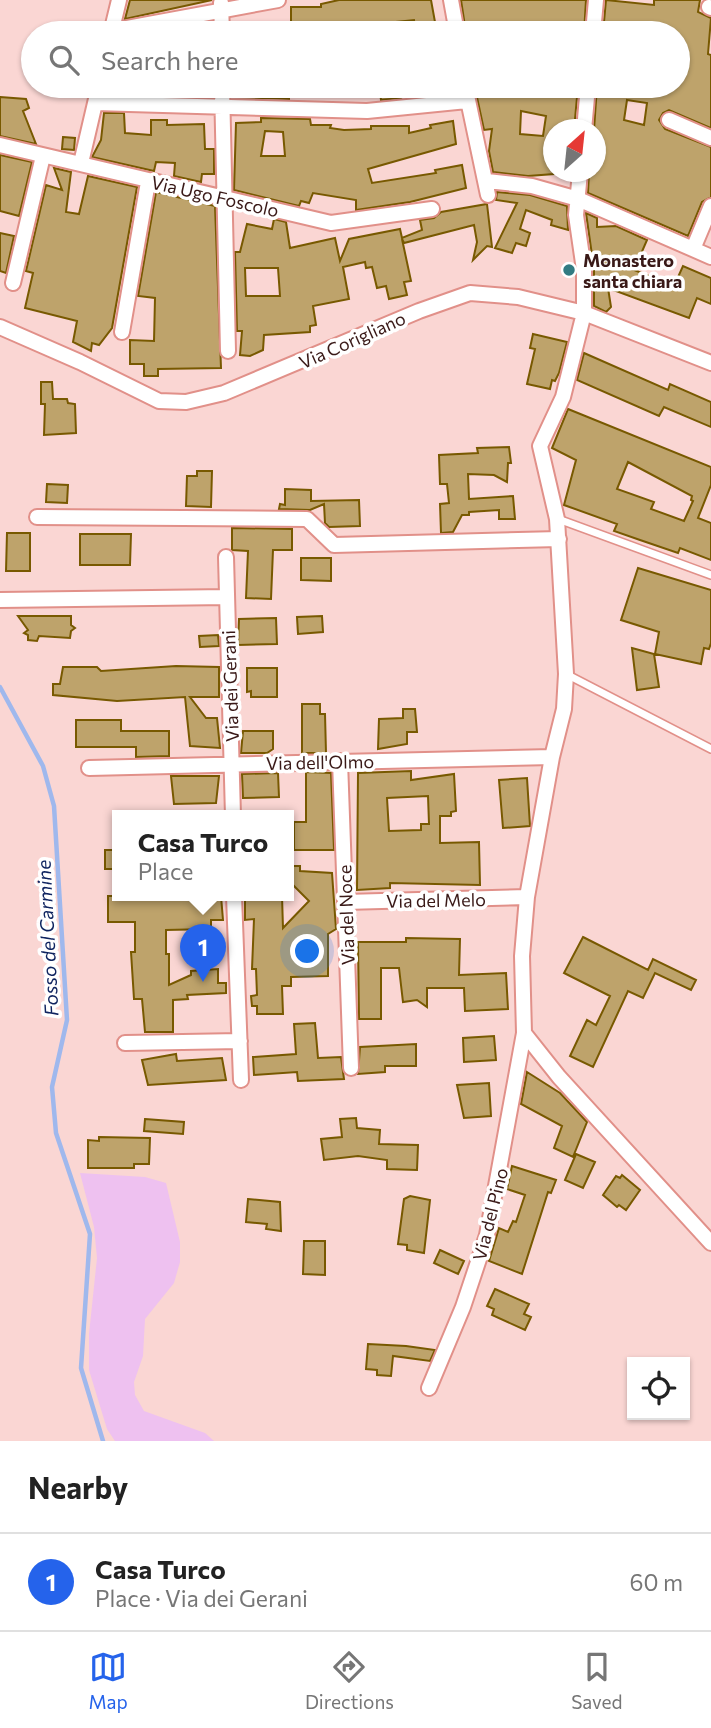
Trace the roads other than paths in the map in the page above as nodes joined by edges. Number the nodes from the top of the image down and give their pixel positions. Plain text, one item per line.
1 (119, 0) edge
2 (278, 0) edge
3 (452, 0) edge
4 (596, 0) edge
5 (221, 5) edge
6 (114, 21) edge
7 (156, 21) edge
8 (455, 21) edge
9 (594, 21) edge
10 (96, 98) edge
11 (223, 98) edge
12 (467, 98) edge
13 (587, 98) edge
14 (467, 101) junction
15 (95, 103) junction
16 (223, 107) junction
17 (585, 119) edge
18 (669, 120) dead end
19 (711, 138) edge
20 (0, 145) edge
21 (43, 156) junction
22 (81, 163) junction
23 (148, 182) junction
24 (579, 182) edge
25 (224, 198) junction
26 (578, 199) junction
27 (711, 206) edge
28 (432, 209) dead end
29 (693, 249) junction
30 (711, 257) edge
31 (13, 283) dead end
32 (584, 313) junction
33 (0, 327) edge
34 (122, 332) dead end
35 (228, 351) dead end
36 (711, 363) edge
37 (37, 517) dead end
38 (557, 519) junction
39 (559, 539) junction
40 (226, 557) dead end
41 (711, 575) edge
42 (227, 597) junction
43 (0, 600) edge
44 (566, 674) junction
45 (711, 749) edge
46 (552, 757) junction
47 (340, 761) junction
48 (232, 763) junction
49 (89, 768) dead end
50 (233, 810) edge
51 (527, 897) junction
52 (234, 901) edge
53 (345, 902) junction
54 (524, 1033) junction
55 (240, 1041) junction
56 (125, 1043) dead end
57 (351, 1068) dead end
58 (241, 1080) dead end
59 (711, 1243) edge
60 (429, 1388) dead end

1 - 6 street
2 - 5 street
3 - 8 street
4 - 9 street
5 - 7 street
10 - 15 street
11 - 16 street
12 - 14 street
13 - 17 street
14 - 16 street
14 - 26 street
15 - 16 street
15 - 22 street
16 - 25 street
18 - 19 street
20 - 21 street, Via Ugo Foscolo
21 - 22 street, Via Ugo Foscolo
21 - 31 street
22 - 23 street, Via Ugo Foscolo
23 - 25 street, Via Ugo Foscolo
23 - 34 street
24 - 26 street, Via del Pino
25 - 28 street, Via Ugo Foscolo
25 - 35 street
26 - 29 street
26 - 32 street, Via del Pino
27 - 29 street
29 - 30 street
32 - 33 street, Via Corigliano
32 - 36 street, Via Corigliano
32 - 38 street, Via del Pino
37 - 39 street
38 - 39 street, Via del Pino
38 - 41 lane
39 - 44 street, Via del Pino
40 - 42 street, Via dei Gerani
42 - 43 street
42 - 48 street, Via dei Gerani
44 - 45 lane
44 - 46 street, Via del Pino
46 - 47 street, Via dell'Olmo
46 - 51 street, Via del Pino
47 - 48 street, Via dell'Olmo
47 - 53 street, Via del Noce
48 - 49 street, Via dell'Olmo
48 - 50 street, Via dei Gerani
51 - 53 street, Via del Melo
51 - 54 street, Via del Pino
52 - 55 street
53 - 57 street, Via del Noce
54 - 59 street
54 - 60 street, Via del Pino
55 - 56 street
55 - 58 street

